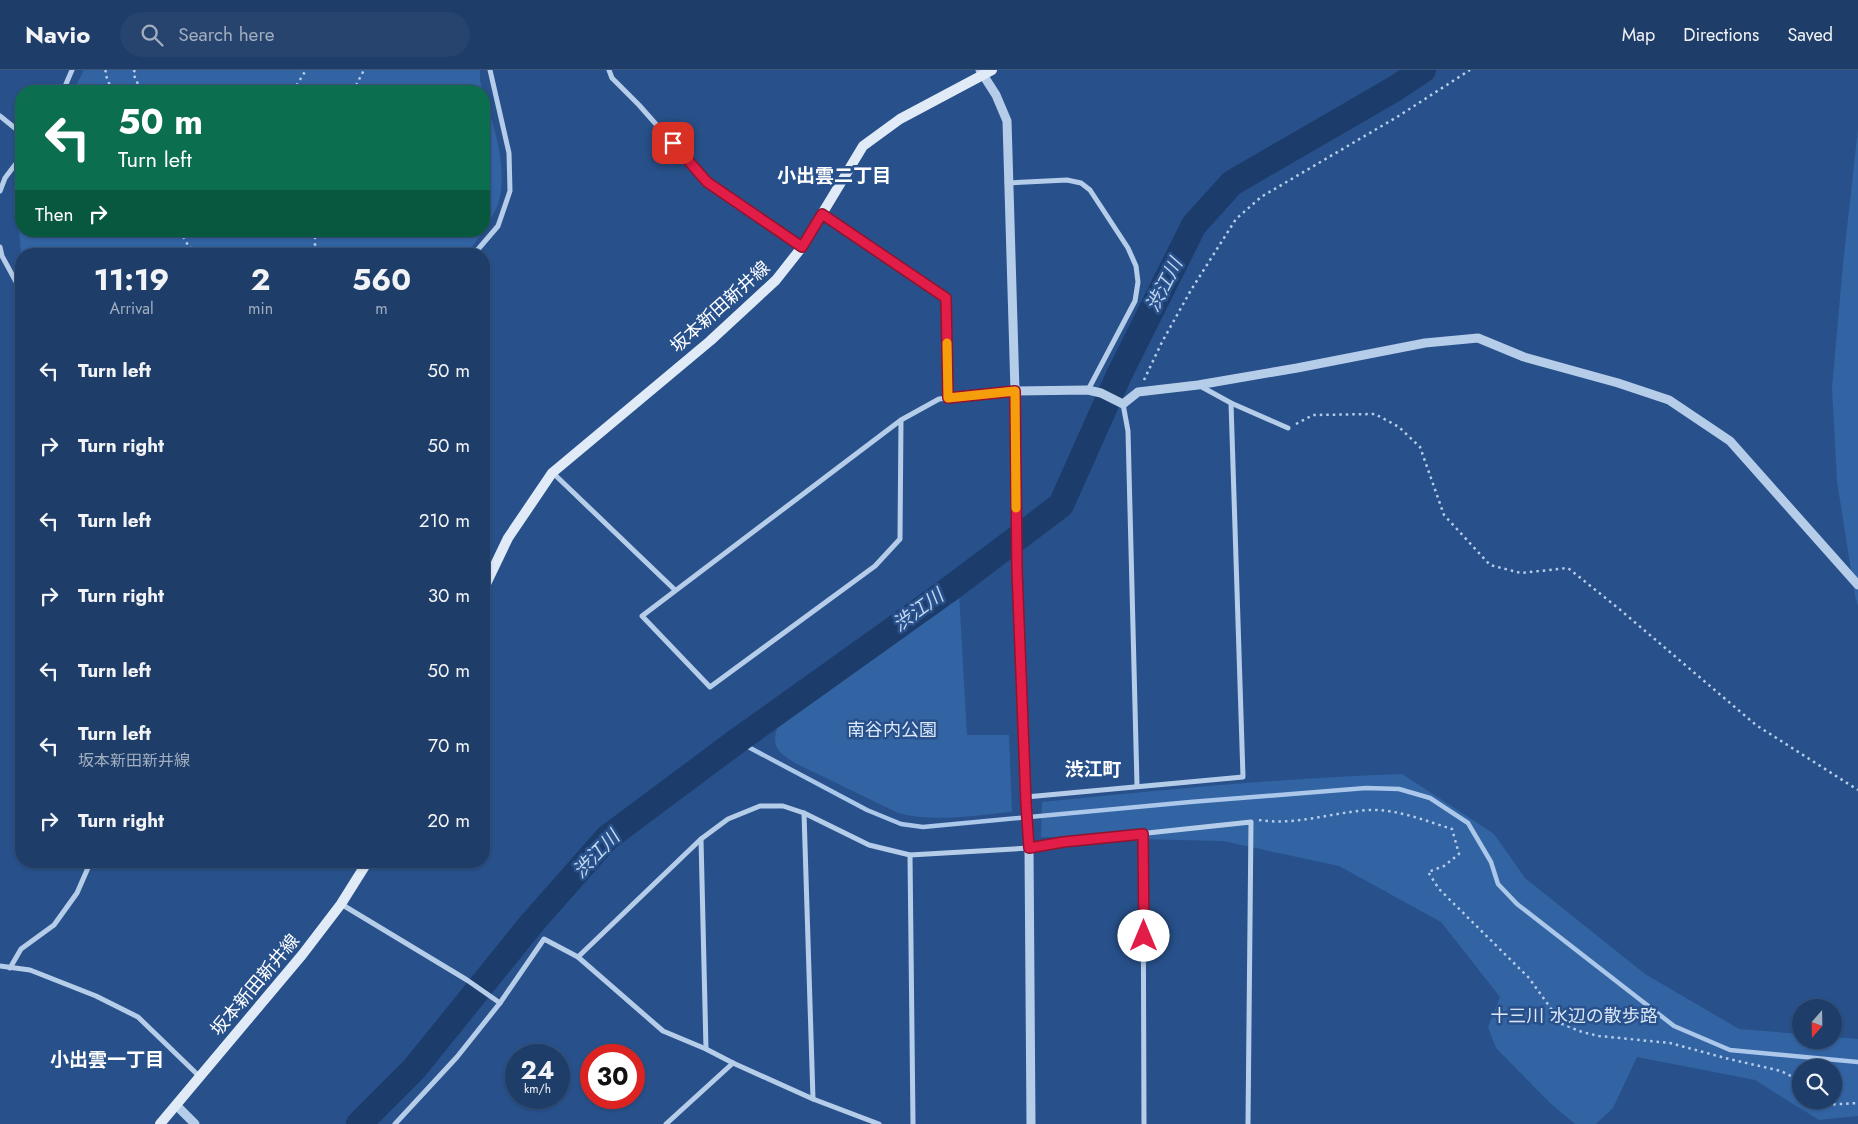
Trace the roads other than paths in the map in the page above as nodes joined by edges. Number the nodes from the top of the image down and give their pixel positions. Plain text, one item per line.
1 (72, 70) edge
2 (490, 70) edge
3 (609, 70) edge
4 (985, 72) edge
5 (66, 85) edge
6 (0, 116) edge
7 (15, 128) edge
8 (15, 166) edge
9 (1008, 183) junction
10 (0, 191) edge
11 (822, 214) junction
12 (490, 235) edge
13 (489, 237) edge
14 (0, 247) edge
15 (802, 247) junction
16 (479, 248) edge
17 (15, 280) edge
18 (1198, 385) junction
19 (1088, 390) junction
20 (1015, 391) junction
21 (948, 398) junction
22 (1231, 403) junction
23 (1124, 404) junction
24 (901, 420) junction
25 (1288, 428) road end
26 (552, 473) junction
27 (490, 576) edge
28 (1858, 585) edge
29 (675, 590) junction
30 (1137, 786) junction
31 (1026, 800) junction
32 (804, 813) junction
33 (1143, 834) junction
34 (702, 839) junction
35 (1029, 848) junction
36 (910, 855) junction
37 (88, 868) edge
38 (364, 868) edge
39 (342, 904) junction
40 (578, 957) junction
41 (0, 966) edge
42 (10, 968) junction
43 (500, 1003) junction
44 (706, 1049) junction
45 (732, 1063) junction
46 (199, 1076) junction
47 (813, 1099) junction
48 (176, 1105) junction
49 (160, 1124) edge
50 (195, 1124) edge
51 (395, 1124) edge
52 (666, 1124) edge
53 (879, 1124) edge
54 (913, 1124) edge
55 (1031, 1124) edge
56 (1144, 1124) edge
57 (1248, 1124) edge

1 - 5 street
2 - 12 street
3 - 15 street
4 - 9 street
4 - 11 main road, 坂本新田新井線
6 - 7 street
8 - 10 street
9 - 19 street
9 - 20 street
11 - 15 main road, 坂本新田新井線
11 - 21 street
13 - 16 street
14 - 17 street
15 - 26 main road, 坂本新田新井線
18 - 22 street
18 - 23 street
18 - 28 street
19 - 20 street
19 - 23 street
20 - 21 street
20 - 31 street
21 - 24 street
22 - 25 street
22 - 30 street
23 - 30 street
24 - 29 street
24 - 29 street
26 - 27 main road, 坂本新田新井線
26 - 29 street
30 - 31 street
31 - 35 street
32 - 34 street
32 - 36 street
32 - 47 street
33 - 35 street
33 - 56 street
33 - 57 street
34 - 40 street
34 - 44 street
35 - 36 street
35 - 55 street
36 - 54 street
37 - 42 street
38 - 39 main road, 坂本新田新井線
39 - 43 street
39 - 46 main road, 坂本新田新井線
40 - 43 street
40 - 44 street
41 - 42 street
42 - 46 street
43 - 51 street
44 - 45 street
45 - 47 street
45 - 52 street
46 - 48 main road, 坂本新田新井線
47 - 53 street
48 - 49 main road, 坂本新田新井線
48 - 50 street

